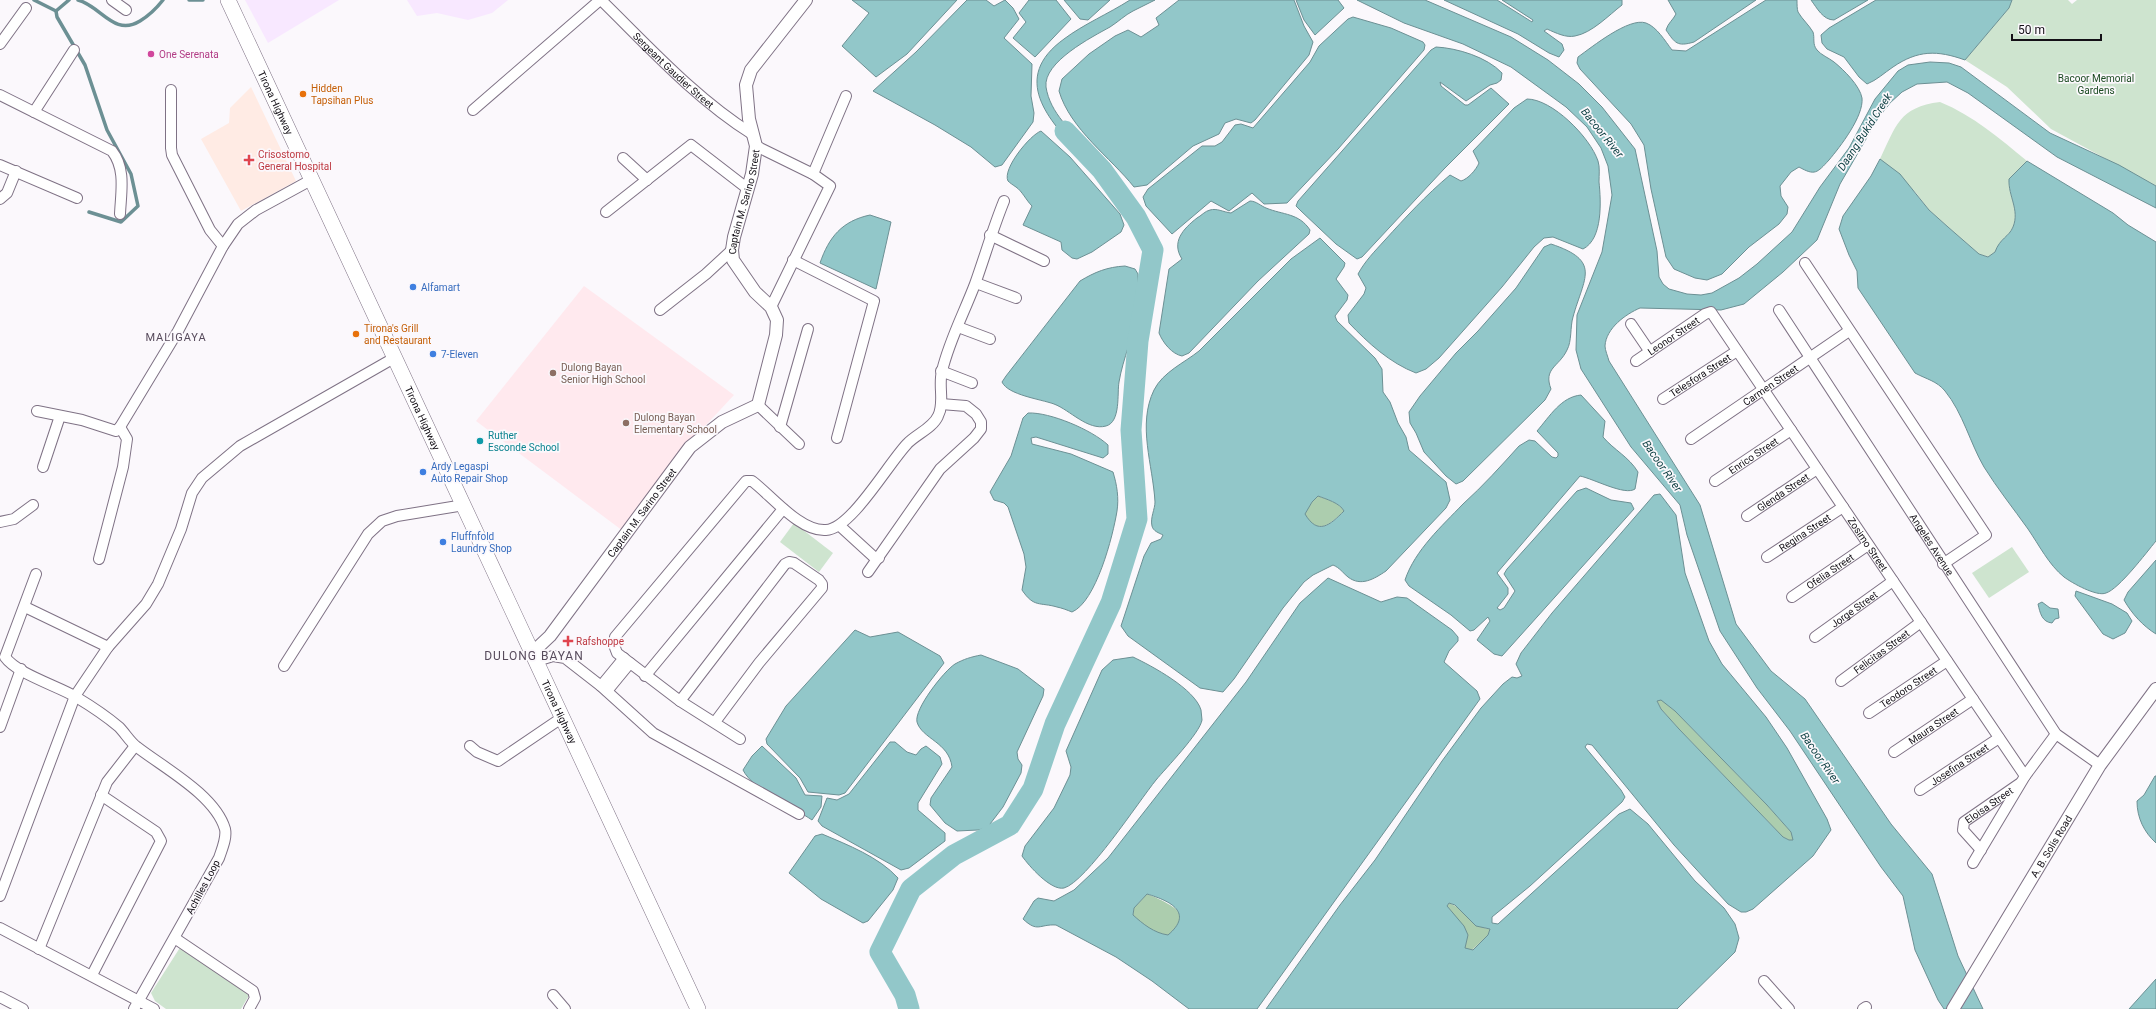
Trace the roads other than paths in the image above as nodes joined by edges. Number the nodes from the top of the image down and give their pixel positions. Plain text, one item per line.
1 (112, 0) edge
2 (228, 0) edge
3 (601, 0) edge
4 (806, 0) edge
5 (26, 8) dead end
6 (126, 10) dead end
7 (0, 44) edge
8 (74, 50) dead end
9 (171, 90) dead end
10 (0, 95) edge
11 (846, 96) dead end
12 (473, 110) dead end
13 (34, 112) junction
14 (752, 134) junction
15 (756, 146) junction
16 (623, 158) dead end
17 (0, 165) edge
18 (16, 171) junction
19 (813, 174) junction
20 (311, 180) junction
21 (647, 180) junction
22 (748, 189) junction
23 (77, 198) dead end
24 (0, 200) edge
25 (1004, 201) dead end
26 (606, 212) dead end
27 (120, 214) dead end
28 (990, 235) junction
29 (222, 246) junction
30 (732, 250) junction
31 (793, 260) junction
32 (1044, 261) dead end
33 (1804, 263) dead end
34 (976, 283) junction
35 (1016, 298) dead end
36 (771, 307) junction
37 (660, 310) dead end
38 (1779, 310) dead end
39 (1711, 312) joint
40 (1631, 324) dead end
41 (958, 327) junction
42 (808, 329) dead end
43 (1849, 331) junction
44 (990, 339) dead end
45 (1737, 351) junction
46 (1650, 352) junction
47 (1810, 357) junction
48 (394, 358) junction
49 (1636, 361) dead end
50 (942, 371) junction
51 (972, 383) dead end
52 (1763, 390) junction
53 (1663, 399) dead end
54 (941, 404) junction
55 (758, 406) junction
56 (37, 411) dead end
57 (60, 416) junction
58 (780, 427) junction
59 (120, 428) junction
60 (1791, 430) junction
61 (837, 438) dead end
62 (1691, 439) dead end
63 (799, 444) dead end
64 (43, 467) dead end
65 (1817, 469) junction
66 (1715, 480) dead end
67 (33, 505) dead end
68 (464, 505) junction
69 (1843, 507) junction
70 (784, 509) junction
71 (1748, 516) dead end
72 (0, 522) edge
73 (840, 526) junction
74 (1868, 545) junction
75 (1767, 557) dead end
76 (879, 558) junction
77 (99, 559) dead end
78 (1943, 564) junction
79 (868, 572) dead end
80 (36, 574) dead end
81 (1893, 582) junction
82 (1792, 597) dead end
83 (25, 607) junction
84 (1921, 622) junction
85 (1815, 637) dead end
86 (108, 647) junction
87 (535, 656) junction
88 (627, 661) junction
89 (1947, 661) junction
90 (284, 666) dead end
91 (21, 669) junction
92 (645, 676) junction
93 (1841, 681) dead end
94 (604, 688) junction
95 (2156, 689) edge
96 (75, 696) junction
97 (1973, 700) junction
98 (680, 701) junction
99 (1869, 713) dead end
100 (563, 717) junction
101 (715, 722) junction
102 (0, 727) edge
103 (2056, 734) junction
104 (2000, 738) junction
105 (740, 739) dead end
106 (135, 746) junction
107 (470, 746) dead end
108 (1894, 752) dead end
109 (2100, 765) junction
110 (2024, 779) junction
111 (1920, 790) dead end
112 (102, 794) junction
113 (799, 814) dead end
114 (1980, 850) junction
115 (1973, 863) dead end
116 (0, 896) edge
117 (0, 928) edge
118 (176, 939) junction
119 (39, 949) junction
120 (92, 976) junction
121 (1764, 981) dead end
122 (553, 995) dead end
123 (0, 997) edge
124 (137, 1005) edge
125 (22, 1009) edge
126 (154, 1009) edge
127 (249, 1009) edge
128 (565, 1009) edge
129 (698, 1009) edge
130 (1789, 1009) edge
131 (1953, 1009) edge

1 - 6 street
2 - 20 main road, Tirona Highway
3 - 12 street, Sergeant Gaudier Street
3 - 14 street, Sergeant Gaudier Street
4 - 14 street, Captain M. Sarino Street
5 - 7 street
8 - 13 street
9 - 29 street
10 - 13 street
11 - 19 street
13 - 27 street
14 - 15 street, Captain M. Sarino Street
15 - 19 street
15 - 22 street, Captain M. Sarino Street
16 - 21 street
17 - 18 street
18 - 23 street
18 - 24 street
19 - 31 street
20 - 29 street
20 - 48 main road, Tirona Highway
21 - 22 street
21 - 26 street
22 - 30 street, Captain M. Sarino Street
25 - 28 street
28 - 32 street
28 - 34 street
29 - 59 street
30 - 36 street, Captain M. Sarino Street
30 - 37 street
31 - 36 street
31 - 61 street
33 - 43 street
34 - 35 street
34 - 41 street
36 - 55 street
38 - 47 street, Angeles Avenue
39 - 45 street, Zosimo Street
39 - 46 street, Leonor Street
40 - 46 street
41 - 44 street
41 - 50 street
42 - 58 street
43 - 47 street, Carmen Street
43 - 78 street
45 - 52 street, Zosimo Street
45 - 53 street, Telesfora Street
46 - 49 street, Leonor Street
47 - 52 street, Carmen Street
47 - 78 street, Angeles Avenue
48 - 68 main road, Tirona Highway
48 - 86 street
50 - 51 street
50 - 54 street
52 - 60 street, Zosimo Street
52 - 62 street, Carmen Street
54 - 73 street
54 - 76 street
55 - 58 street
55 - 87 street, Captain M. Sarino Street
56 - 57 street
57 - 59 street
57 - 64 street
58 - 63 street
59 - 77 street
60 - 65 street, Zosimo Street
60 - 66 street, Enrico Street
65 - 69 street, Zosimo Street
65 - 71 street, Glenda Street
67 - 72 street
68 - 87 main road, Tirona Highway
68 - 90 street
69 - 74 street, Zosimo Street
69 - 75 street, Regina Street
70 - 73 street
70 - 88 street
70 - 92 street
73 - 76 street
74 - 81 street, Zosimo Street
74 - 82 street, Ofelia Street
76 - 79 street
78 - 103 street, Angeles Avenue
80 - 83 street
81 - 84 street, Zosimo Street
81 - 85 street, Jorge Street
83 - 86 street
83 - 91 street, Achilles Loop
84 - 89 street, Zosimo Street
84 - 93 street, Felicitas Street
86 - 96 street
87 - 94 street
87 - 100 main road, Tirona Highway
88 - 92 street
88 - 94 street
89 - 97 street, Zosimo Street
89 - 99 street, Teodoro Street
91 - 96 street, Achilles Loop
91 - 102 street
92 - 98 street
94 - 113 street
95 - 109 street, A. B. Solis Road
96 - 106 street, Achilles Loop
96 - 116 street
97 - 104 street, Zosimo Street
97 - 108 street, Maura Street
98 - 101 street
98 - 101 street
100 - 107 street
100 - 129 main road, Tirona Highway
101 - 105 street
103 - 109 street, Angeles Avenue
103 - 110 street, Eloisa Street
104 - 110 street, Zosimo Street
104 - 111 street, Josefina Street
106 - 112 street
106 - 118 street, Achilles Loop
109 - 131 street, A. B. Solis Road
110 - 114 street, Eloisa Street
110 - 114 street, Eloisa Street
112 - 119 street
112 - 120 street
114 - 115 street, Eloisa Street
117 - 119 street
118 - 124 street, Achilles Loop
118 - 127 street
119 - 120 street
120 - 124 street
121 - 130 street
122 - 128 street
123 - 125 street
124 - 126 street

